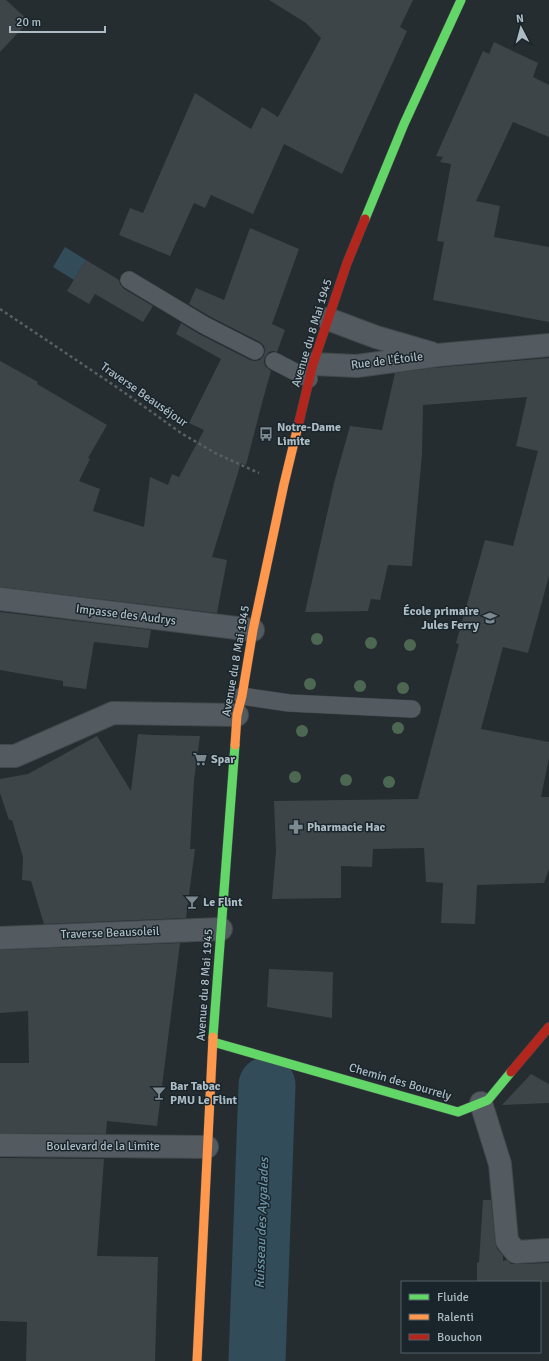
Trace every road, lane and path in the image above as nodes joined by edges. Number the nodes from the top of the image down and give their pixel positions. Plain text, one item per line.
1 (461, 0) edge
2 (129, 280) dead end
3 (0, 309) edge
4 (328, 319) junction
5 (549, 345) edge
6 (255, 351) dead end
7 (438, 355) junction
8 (274, 361) dead end
9 (311, 371) junction
10 (284, 484) junction
11 (0, 600) edge
12 (253, 630) junction
13 (239, 706) junction
14 (412, 709) dead end
15 (0, 756) edge
16 (221, 929) junction
17 (0, 938) edge
18 (549, 1027) edge
19 (212, 1042) junction
20 (481, 1103) junction
21 (0, 1145) edge
22 (207, 1147) junction
23 (549, 1250) edge
24 (197, 1361) edge

1 - 4 main road, Avenue du 8 Mai 1945
2 - 6 lane
3 - 10 path, Traverse Beauséjour
4 - 7 street, Rue de l'Étoile
4 - 9 main road, Avenue du 8 Mai 1945
5 - 7 street, Rue de l'Étoile
7 - 9 street, Rue de l'Étoile
8 - 9 lane
9 - 10 main road, Avenue du 8 Mai 1945
10 - 12 main road, Avenue du 8 Mai 1945
11 - 12 street, Impasse des Audrys
12 - 13 main road, Avenue du 8 Mai 1945
13 - 14 lane
13 - 15 street
13 - 16 main road, Avenue du 8 Mai 1945
16 - 17 street, Traverse Beausoleil
16 - 19 main road, Avenue du 8 Mai 1945
18 - 20 main road, Chemin des Bourrely
19 - 20 main road, Chemin des Bourrely
19 - 22 main road, Avenue du 8 Mai 1945
20 - 23 street
21 - 22 street, Boulevard de la Limite
22 - 24 main road, Avenue du 8 Mai 1945

